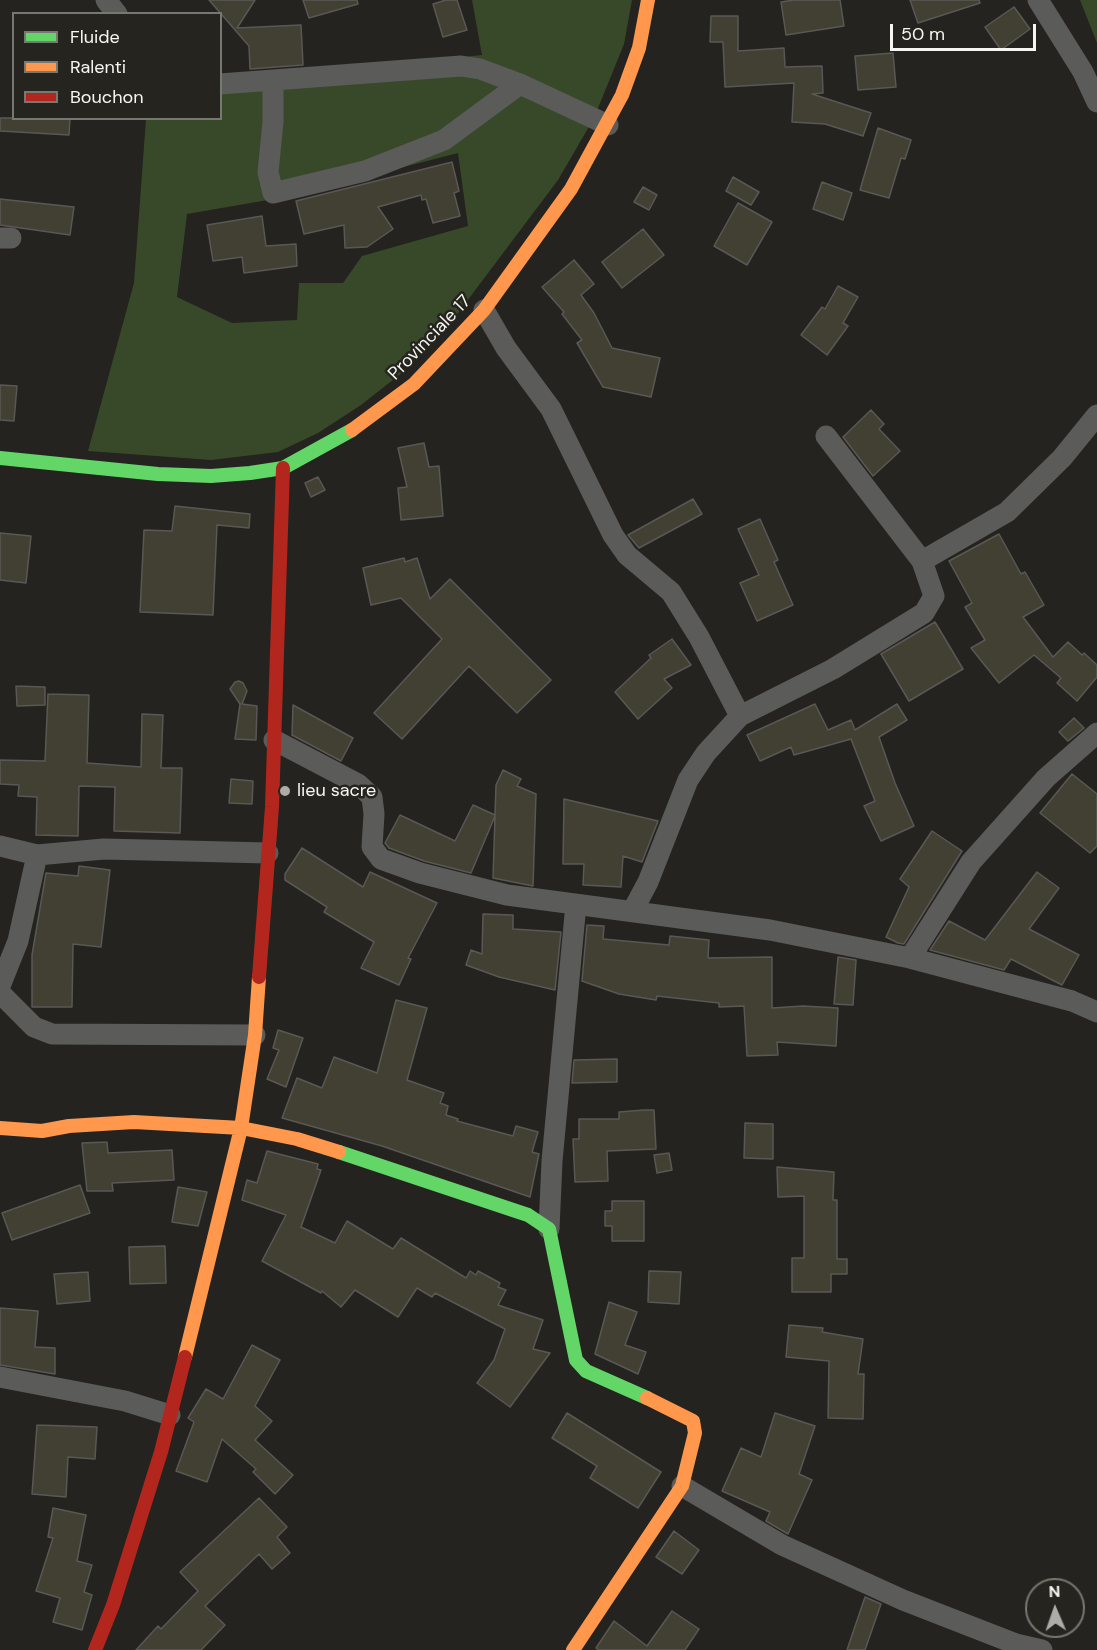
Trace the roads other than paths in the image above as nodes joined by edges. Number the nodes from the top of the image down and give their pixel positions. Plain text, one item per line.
1 (106, 0) edge
2 (648, 0) edge
3 (1038, 0) edge
4 (115, 12) edge
5 (273, 80) junction
6 (222, 84) edge
7 (520, 84) junction
8 (1097, 102) edge
9 (608, 125) junction
10 (484, 310) junction
11 (1097, 415) edge
12 (826, 436) dead end
13 (0, 458) edge
14 (283, 468) junction
15 (922, 561) junction
16 (740, 716) junction
17 (1097, 733) edge
18 (274, 740) junction
19 (0, 846) edge
20 (268, 853) junction
21 (37, 855) junction
22 (576, 904) junction
23 (633, 910) junction
24 (910, 958) junction
25 (0, 986) edge
26 (0, 993) edge
27 (1097, 1012) edge
28 (255, 1035) junction
29 (0, 1128) edge
30 (241, 1128) junction
31 (549, 1229) junction
32 (0, 1377) edge
33 (170, 1414) junction
34 (682, 1486) junction
35 (95, 1650) edge
36 (573, 1650) edge
37 (1042, 1650) edge

1 - 4 street
2 - 9 street, Provinciale 17
3 - 8 street
5 - 6 street
5 - 7 street
5 - 7 street
7 - 9 street
9 - 10 street, Provinciale 17
10 - 14 street, Provinciale 17
10 - 16 street
11 - 15 street
12 - 15 street
13 - 14 street, Provinciale 17
14 - 18 street
15 - 16 street
16 - 23 street
17 - 24 street
18 - 20 street
18 - 22 street
19 - 21 street
20 - 21 street
20 - 28 street
21 - 25 street
22 - 23 street
22 - 31 street
23 - 24 street
24 - 27 street
26 - 28 street
28 - 30 street
29 - 30 street
30 - 31 street
30 - 33 street
31 - 34 street
32 - 33 street
33 - 35 street
34 - 36 street
34 - 37 street

